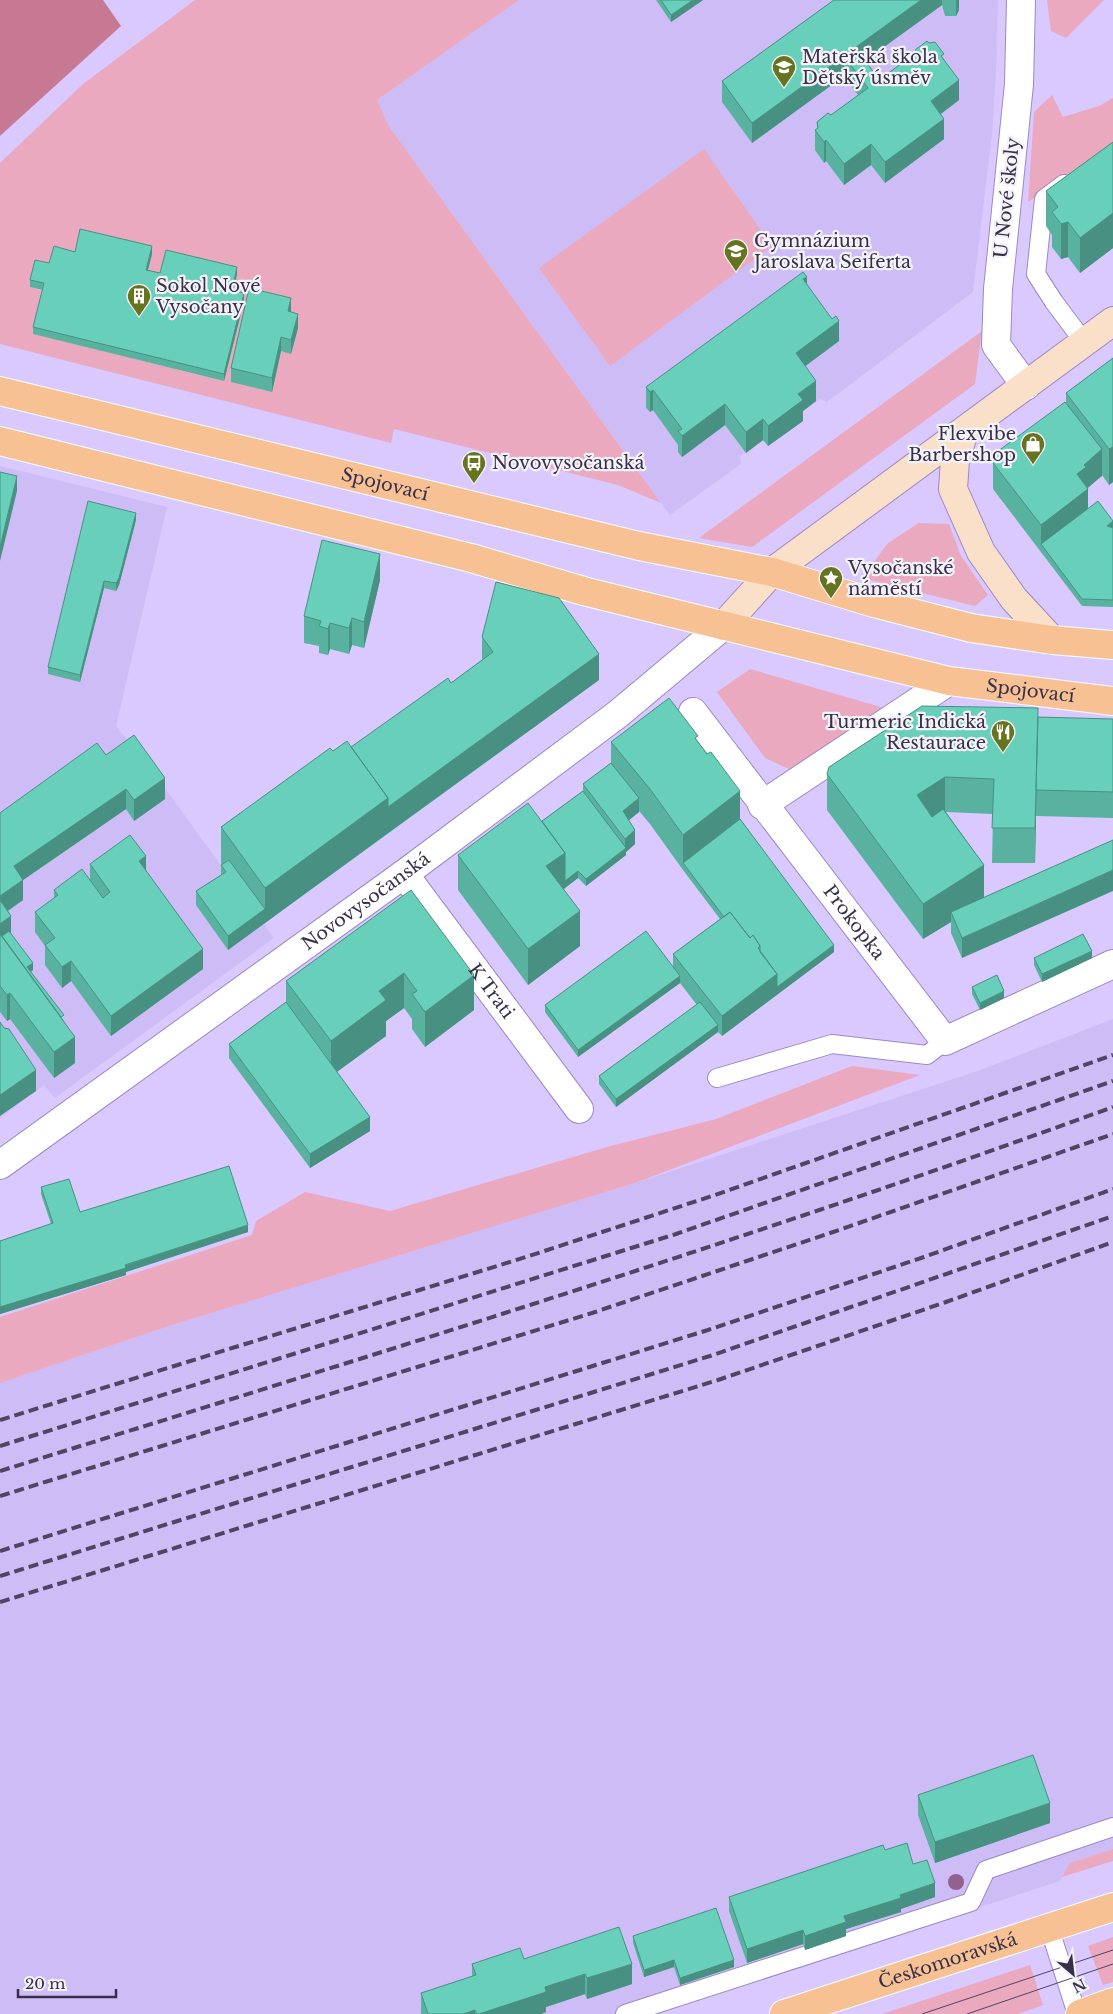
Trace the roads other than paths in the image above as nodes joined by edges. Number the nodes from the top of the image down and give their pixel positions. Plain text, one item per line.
1 (1021, 0) edge
2 (1074, 176) edge
3 (1113, 321) edge
4 (1084, 342) junction
5 (1026, 386) junction
6 (0, 391) edge
7 (964, 432) junction
8 (0, 441) edge
9 (772, 572) junction
10 (722, 626) junction
11 (1052, 640) junction
12 (1113, 645) edge
13 (949, 681) junction
14 (1113, 701) edge
15 (693, 712) dead end
16 (762, 805) junction
17 (404, 874) junction
18 (1113, 964) edge
19 (945, 1041) junction
20 (716, 1078) dead end
21 (579, 1109) dead end
22 (0, 1165) edge
23 (1113, 1827) edge
24 (1113, 1906) edge
25 (1049, 1927) junction
26 (1113, 2002) edge
27 (625, 2014) edge
28 (784, 2014) edge
29 (1078, 2014) edge

1 - 5 street, U Nové školy
2 - 4 lane
3 - 4 main road
4 - 5 main road
5 - 7 main road
6 - 9 main road, Spojovací
7 - 9 main road
7 - 11 main road
8 - 10 main road
9 - 10 main road
9 - 11 main road
10 - 13 main road
10 - 17 street, Novovysočanská
11 - 12 main road
13 - 14 main road, Spojovací
13 - 16 street
15 - 16 street
16 - 19 street, Prokopka
17 - 21 street, K Trati
17 - 22 street, Novovysočanská
18 - 19 street
19 - 20 lane
23 - 27 lane
24 - 25 main road, Českomoravská
25 - 28 main road, Českomoravská
25 - 29 lane
26 - 29 main road

